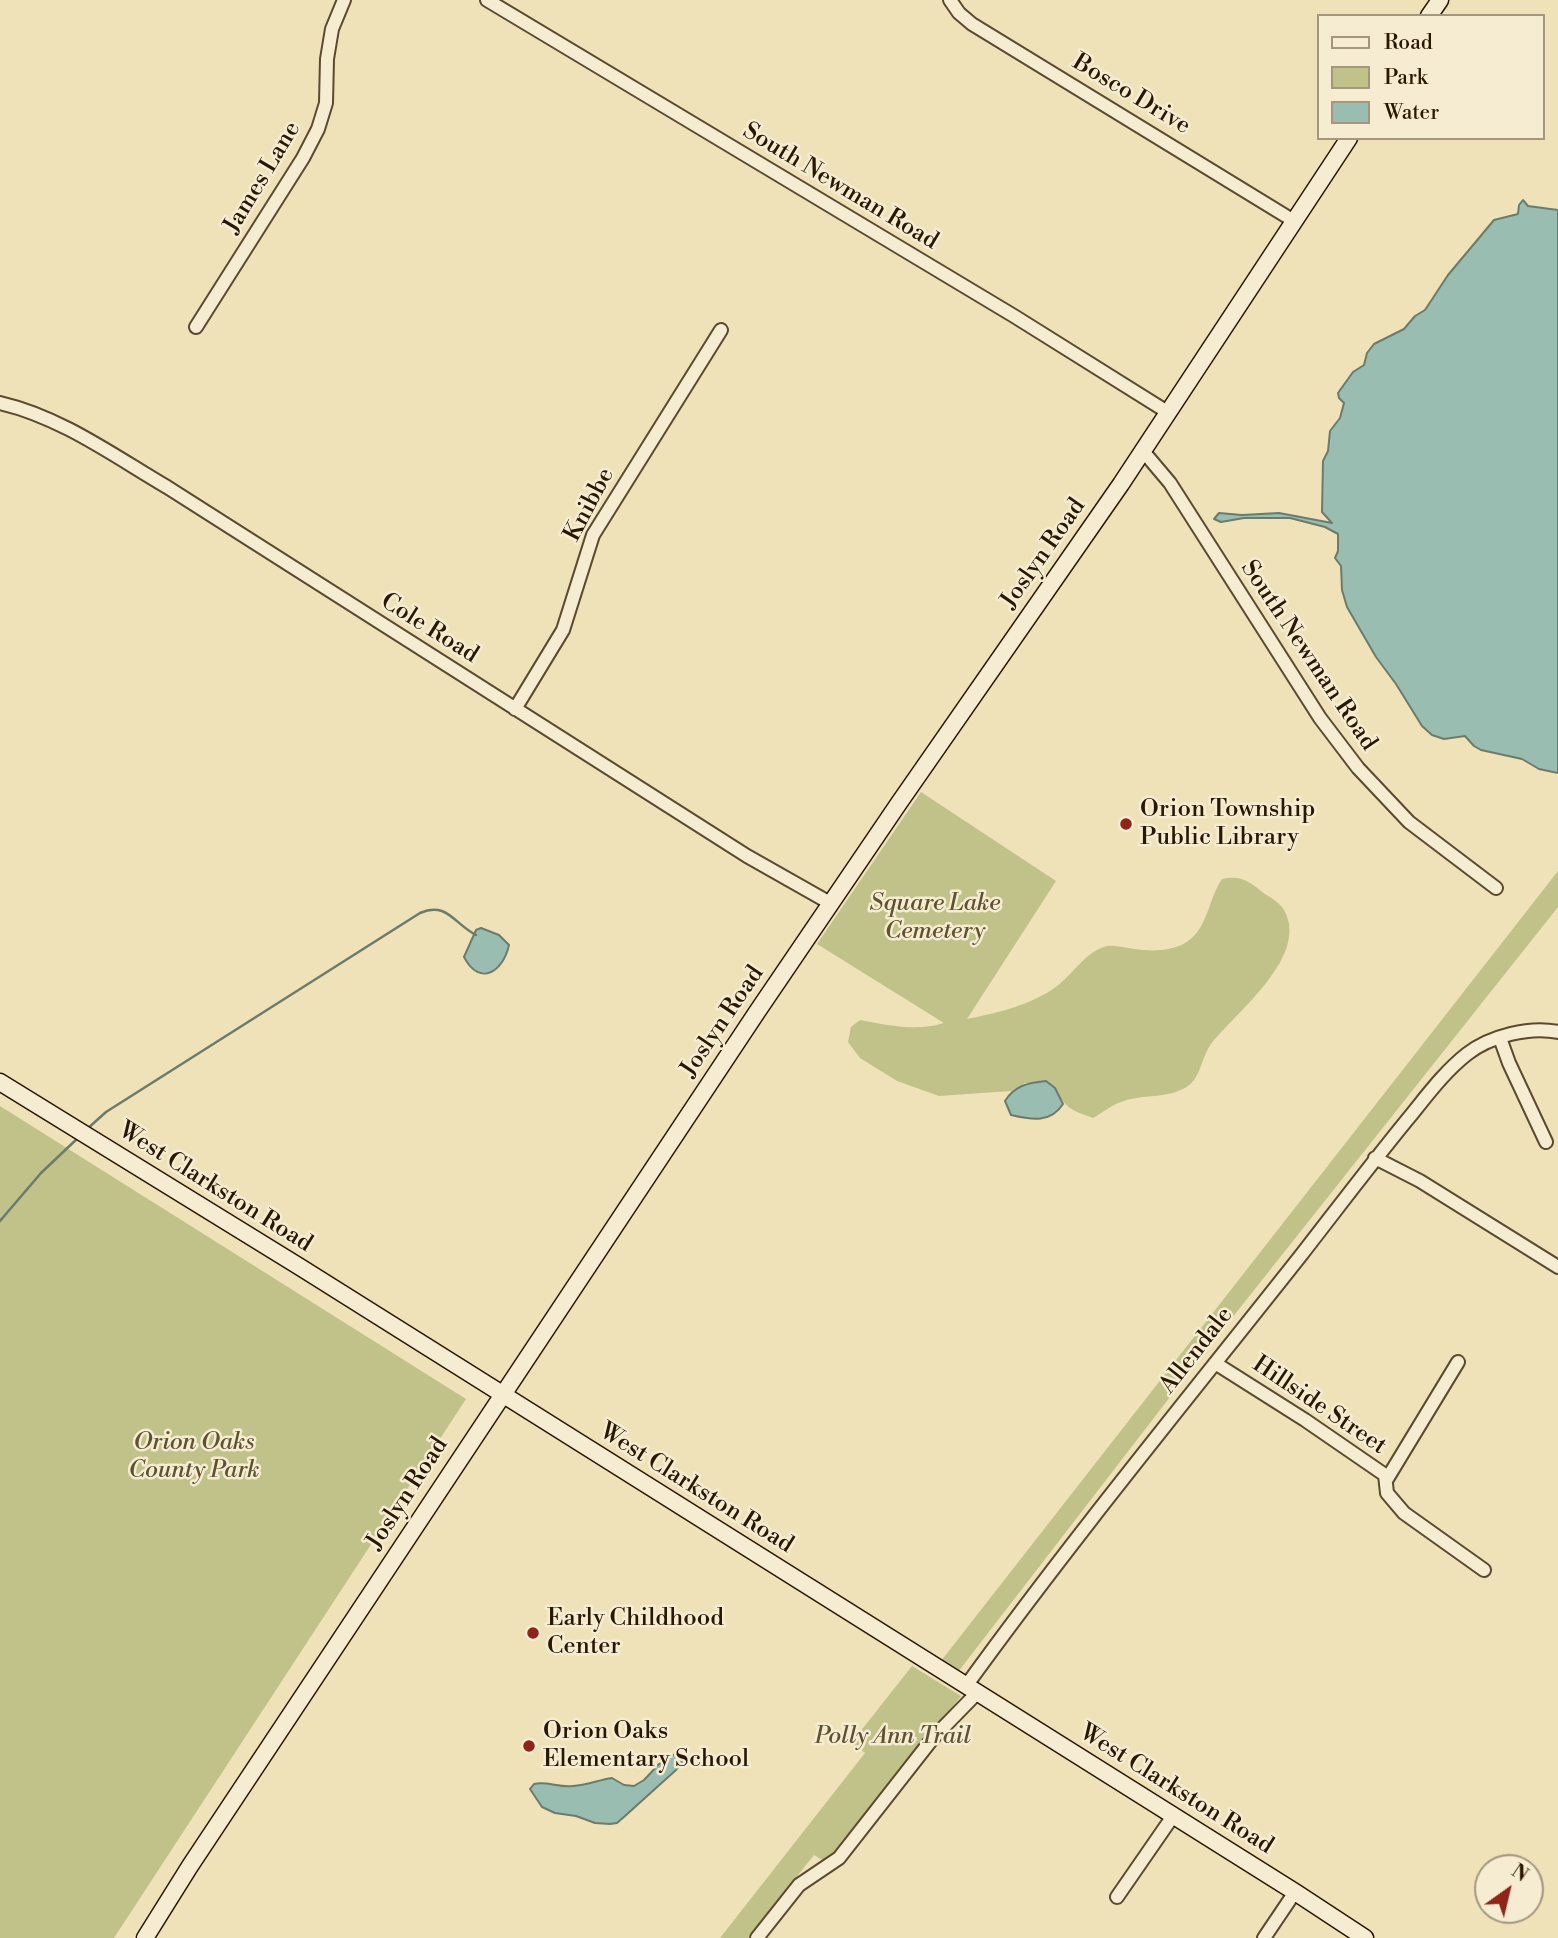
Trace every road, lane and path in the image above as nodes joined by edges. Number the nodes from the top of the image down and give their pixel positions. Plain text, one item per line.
1 (344, 0) edge
2 (487, 0) edge
3 (950, 0) edge
4 (1348, 140) edge
5 (1294, 221) junction
6 (197, 327) dead end
7 (721, 330) dead end
8 (0, 403) edge
9 (1169, 413) junction
10 (1143, 451) junction
11 (515, 709) junction
12 (1496, 888) dead end
13 (830, 903) junction
14 (1558, 1032) edge
15 (1500, 1038) junction
16 (0, 1082) edge
17 (1546, 1142) dead end
18 (1376, 1158) junction
19 (1558, 1268) edge
20 (1458, 1362) dead end
21 (1215, 1363) junction
22 (501, 1395) junction
23 (1387, 1479) junction
24 (1485, 1570) dead end
25 (972, 1689) junction
26 (1172, 1816) junction
27 (1296, 1892) junction
28 (1117, 1897) dead end
29 (145, 1938) edge
30 (757, 1938) edge
31 (1264, 1938) edge
32 (1365, 1938) edge

1 - 6 street, James Lane
2 - 9 street, South Newman Road
3 - 5 street, Bosco Drive
4 - 5 street, Joslyn Road
5 - 9 street, Joslyn Road
7 - 11 street, Knibbe
8 - 11 street, Cole Road
9 - 10 street, Joslyn Road
10 - 12 street, South Newman Road
10 - 13 street, Joslyn Road
11 - 13 street, Cole Road
13 - 22 street, Joslyn Road
14 - 15 street, Allendale
15 - 17 street
15 - 18 street, Allendale
16 - 22 street, West Clarkston Road
18 - 19 street
18 - 21 street, Allendale
20 - 23 street
21 - 23 street, Hillside Street
21 - 25 street, Allendale
22 - 25 street, West Clarkston Road
22 - 29 street, Joslyn Road
23 - 24 street, Hillside Street
25 - 26 street, West Clarkston Road
25 - 30 street, Allendale
26 - 27 street, West Clarkston Road
26 - 28 street
27 - 31 street
27 - 32 street, West Clarkston Road

